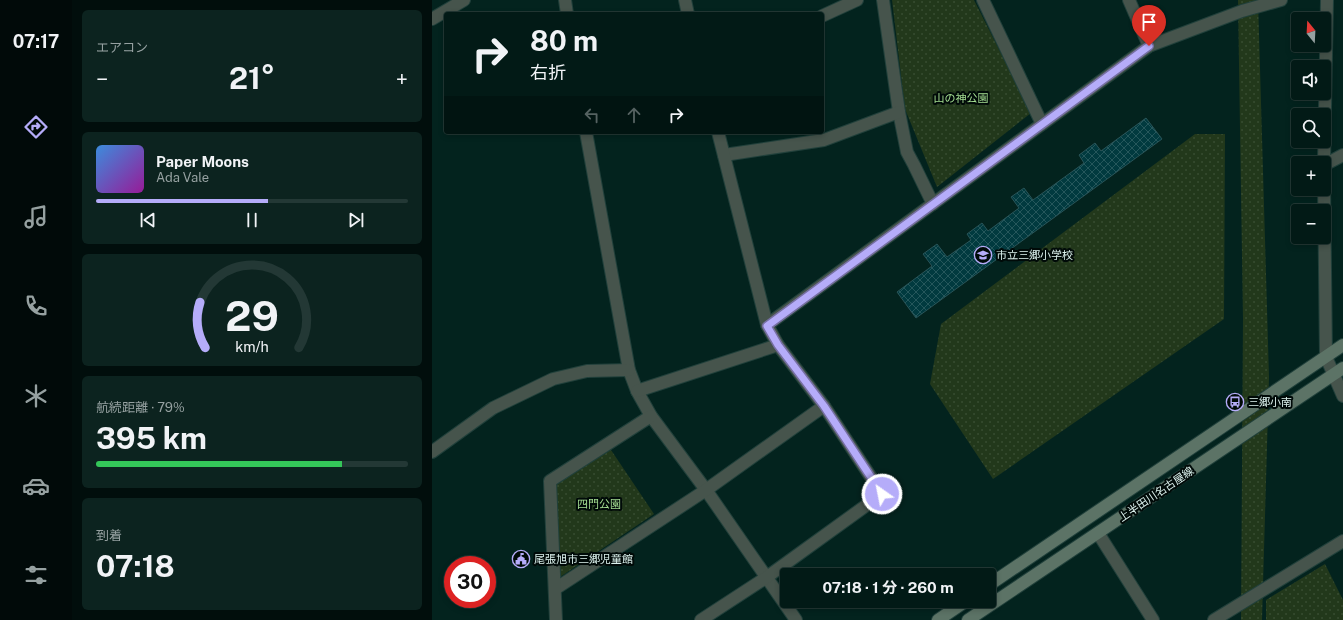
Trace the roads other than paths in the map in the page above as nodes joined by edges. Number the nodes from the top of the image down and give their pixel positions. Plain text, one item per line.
1 (464, 0) edge
2 (565, 0) edge
3 (685, 0) edge
4 (857, 0) edge
5 (883, 0) edge
6 (983, 0) edge
7 (1129, 0) edge
8 (1281, 0) edge
9 (1327, 0) edge
10 (567, 12) edge
11 (688, 12) edge
12 (824, 15) edge
13 (432, 19) edge
14 (1149, 46) junction
15 (898, 112) junction
16 (1042, 124) junction
17 (586, 134) edge
18 (719, 134) edge
19 (724, 155) junction
20 (1343, 155) edge
21 (1324, 156) edge
22 (1331, 161) edge
23 (1324, 196) edge
24 (933, 204) junction
25 (767, 326) junction
26 (778, 345) junction
27 (1343, 345) edge
28 (1326, 356) junction
29 (629, 370) junction
30 (1338, 371) edge
31 (637, 391) junction
32 (1343, 396) edge
33 (824, 406) junction
34 (651, 416) junction
35 (432, 452) edge
36 (706, 490) junction
37 (1098, 533) junction
38 (1343, 540) edge
39 (767, 577) junction
40 (996, 580) edge
41 (555, 589) junction
42 (956, 608) edge
43 (556, 620) edge
44 (701, 620) edge
45 (796, 620) edge
46 (938, 620) edge
47 (968, 620) edge
48 (1153, 620) edge
49 (1214, 620) edge

1 - 13 street
2 - 10 street
3 - 11 street
4 - 12 street
5 - 15 street
6 - 16 street
7 - 14 street
8 - 14 street
9 - 21 street
14 - 16 street
15 - 19 street
15 - 24 street
16 - 24 street
17 - 29 street
18 - 19 street
19 - 25 street
20 - 22 street
23 - 28 street
24 - 25 street
25 - 26 street
26 - 31 street
26 - 33 street
27 - 28 main road, 上半田川名古屋線
28 - 30 street
28 - 40 main road, 上半田川名古屋線
29 - 31 street
29 - 35 street
30 - 32 street
30 - 37 main road, 上半田川名古屋線
31 - 34 street
33 - 36 street
33 - 39 street
34 - 36 street
34 - 41 street
36 - 39 street
36 - 41 street
37 - 47 main road, 上半田川名古屋線
37 - 48 street
38 - 49 street
39 - 44 street
39 - 45 street
41 - 43 street
42 - 46 main road

